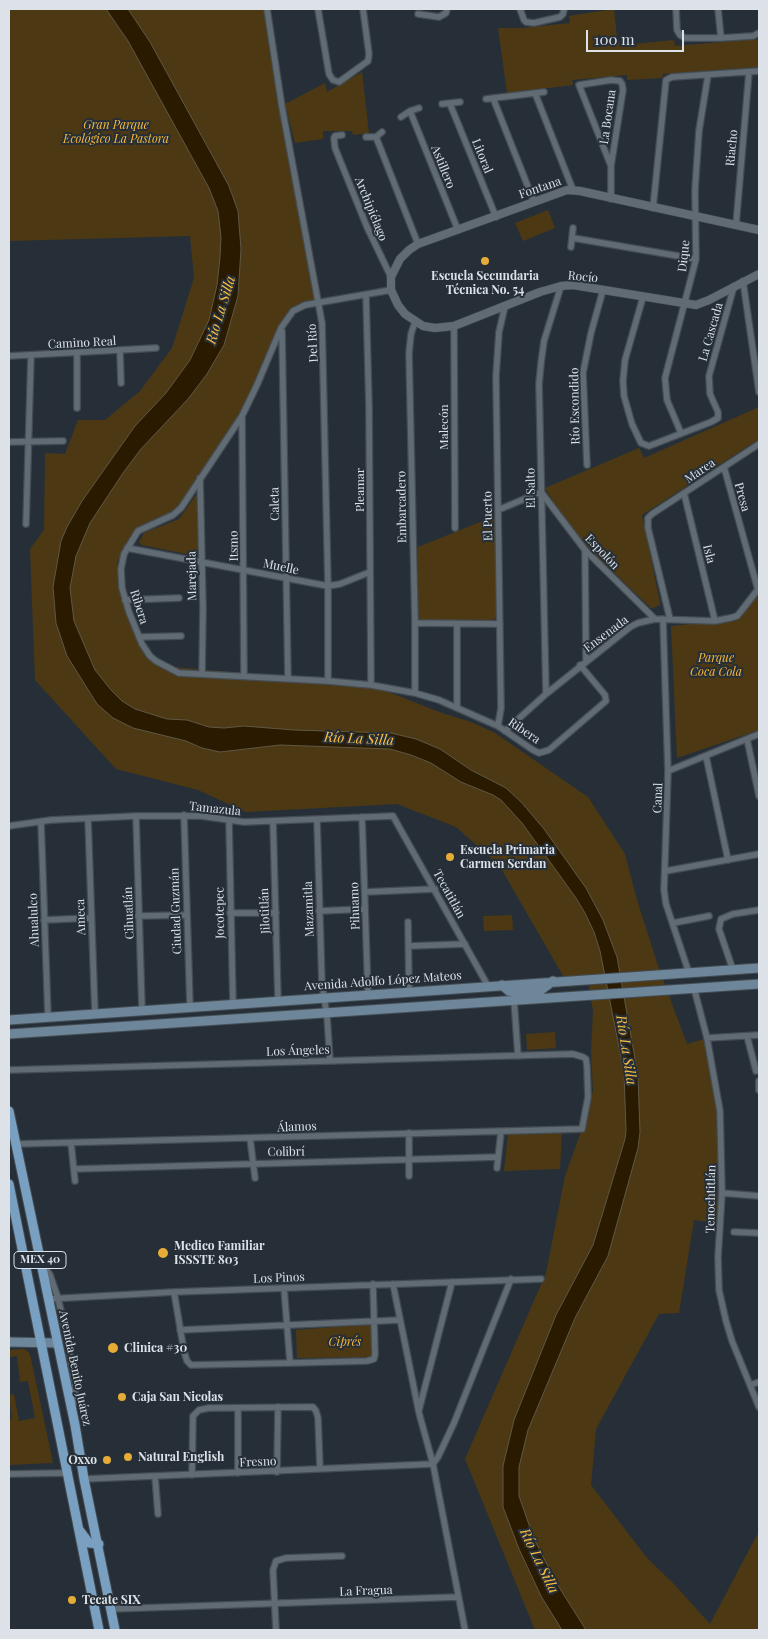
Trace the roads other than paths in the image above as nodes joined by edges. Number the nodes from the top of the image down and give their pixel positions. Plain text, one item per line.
1 (267, 9) edge
2 (318, 9) edge
3 (363, 9) edge
4 (520, 9) edge
5 (676, 9) edge
6 (718, 9) edge
7 (447, 11) edge
8 (563, 11) edge
9 (418, 14) dead end
10 (759, 34) edge
11 (721, 38) junction
12 (759, 71) edge
13 (749, 72) junction
14 (708, 75) junction
15 (544, 92) dead end
16 (535, 93) junction
17 (460, 102) dead end
18 (442, 104) dead end
19 (450, 104) junction
20 (419, 108) dead end
21 (410, 111) junction
22 (402, 117) dead end
23 (382, 132) dead end
24 (342, 135) dead end
25 (366, 137) dead end
26 (376, 137) junction
27 (611, 166) junction
28 (573, 190) junction
29 (611, 199) junction
30 (534, 202) junction
31 (653, 208) junction
32 (496, 217) junction
33 (695, 217) junction
34 (736, 225) junction
35 (574, 228) dead end
36 (458, 230) junction
37 (759, 230) edge
38 (573, 238) junction
39 (418, 244) junction
40 (571, 247) dead end
41 (696, 259) junction
42 (759, 274) edge
43 (391, 277) junction
44 (743, 281) junction
45 (560, 286) junction
46 (734, 286) junction
47 (392, 290) junction
48 (603, 290) junction
49 (366, 295) junction
50 (644, 296) junction
51 (319, 302) junction
52 (684, 304) junction
53 (505, 306) junction
54 (415, 322) junction
55 (454, 326) junction
56 (282, 328) junction
57 (156, 348) dead end
58 (120, 351) junction
59 (77, 354) junction
60 (9, 356) edge
61 (31, 356) junction
62 (121, 383) dead end
63 (759, 392) edge
64 (78, 408) dead end
65 (242, 416) junction
66 (682, 433) junction
67 (63, 441) dead end
68 (9, 442) edge
69 (29, 442) junction
70 (759, 444) edge
71 (587, 464) dead end
72 (724, 467) junction
73 (200, 478) junction
74 (541, 492) junction
75 (684, 493) junction
76 (498, 510) junction
77 (26, 524) dead end
78 (455, 528) dead end
79 (128, 548) junction
80 (585, 550) junction
81 (202, 561) junction
82 (244, 569) junction
83 (370, 572) junction
84 (286, 578) junction
85 (328, 586) junction
86 (759, 589) edge
87 (179, 598) dead end
88 (125, 600) junction
89 (656, 619) junction
90 (663, 619) junction
91 (670, 620) junction
92 (715, 620) junction
93 (415, 623) junction
94 (500, 624) junction
95 (457, 625) junction
96 (181, 636) dead end
97 (138, 637) junction
98 (583, 663) junction
99 (202, 674) junction
100 (244, 676) junction
101 (288, 679) junction
102 (328, 681) junction
103 (371, 685) junction
104 (415, 693) junction
105 (546, 694) junction
106 (457, 708) junction
107 (498, 726) junction
108 (505, 730) junction
109 (759, 734) edge
110 (747, 739) junction
111 (706, 756) junction
112 (668, 771) junction
113 (759, 796) edge
114 (184, 815) junction
115 (136, 816) junction
116 (390, 816) joint
117 (362, 817) junction
118 (88, 819) junction
119 (317, 820) junction
120 (229, 821) junction
121 (41, 822) junction
122 (273, 822) junction
123 (9, 826) edge
124 (759, 854) edge
125 (728, 860) junction
126 (666, 871) junction
127 (435, 889) junction
128 (365, 892) junction
129 (365, 909) junction
130 (759, 910) edge
131 (319, 911) junction
132 (230, 913) junction
133 (276, 913) junction
134 (186, 915) junction
135 (138, 916) junction
136 (709, 916) dead end
137 (91, 918) junction
138 (44, 920) junction
139 (408, 922) dead end
140 (673, 923) junction
141 (465, 944) junction
142 (409, 946) junction
143 (759, 968) edge
144 (733, 970) junction
145 (685, 973) junction
146 (759, 984) edge
147 (488, 986) junction
148 (694, 988) junction
149 (409, 991) junction
150 (368, 994) junction
151 (324, 998) junction
152 (278, 1000) junction
153 (514, 1000) junction
154 (232, 1004) junction
155 (190, 1006) junction
156 (142, 1010) junction
157 (132, 1011) junction
158 (326, 1013) junction
159 (95, 1014) junction
160 (48, 1018) junction
161 (9, 1020) edge
162 (133, 1026) junction
163 (9, 1034) edge
164 (759, 1035) edge
165 (748, 1036) junction
166 (707, 1038) junction
167 (518, 1056) junction
168 (330, 1060) junction
169 (9, 1070) edge
170 (756, 1071) dead end
171 (759, 1081) edge
172 (759, 1090) edge
173 (9, 1111) edge
174 (580, 1130) joint
175 (501, 1132) junction
176 (409, 1133) junction
177 (250, 1138) junction
178 (71, 1143) junction
179 (15, 1144) junction
180 (498, 1157) junction
181 (409, 1159) junction
182 (253, 1163) junction
183 (497, 1168) dead end
184 (74, 1169) junction
185 (409, 1176) dead end
186 (255, 1178) dead end
187 (75, 1181) dead end
188 (9, 1184) edge
189 (722, 1192) junction
190 (759, 1196) edge
191 (734, 1232) dead end
192 (759, 1233) edge
193 (40, 1261) junction
194 (541, 1278) dead end
195 (511, 1279) junction
196 (452, 1282) junction
197 (373, 1284) junction
198 (393, 1284) junction
199 (284, 1288) junction
200 (174, 1292) junction
201 (58, 1298) junction
202 (48, 1299) junction
203 (400, 1320) junction
204 (374, 1322) junction
205 (288, 1327) junction
206 (180, 1330) junction
207 (9, 1342) edge
208 (41, 1343) junction
209 (57, 1343) junction
210 (290, 1364) junction
211 (759, 1382) edge
212 (750, 1385) junction
213 (759, 1406) edge
214 (278, 1407) junction
215 (71, 1408) junction
216 (238, 1408) junction
217 (419, 1413) junction
218 (433, 1464) junction
219 (320, 1469) junction
220 (277, 1472) junction
221 (66, 1473) junction
222 (238, 1473) junction
223 (9, 1474) edge
224 (192, 1475) junction
225 (155, 1476) junction
226 (84, 1479) junction
227 (158, 1514) dead end
228 (78, 1526) junction
229 (99, 1544) junction
230 (342, 1556) dead end
231 (458, 1597) junction
232 (274, 1604) junction
233 (111, 1609) junction
234 (98, 1630) edge
235 (115, 1630) edge
236 (276, 1630) edge
237 (465, 1630) edge

1 - 51 street, Del Río
2 - 3 street
4 - 8 street
5 - 11 street
6 - 11 street
7 - 9 street
10 - 11 street
12 - 13 street
13 - 14 street
13 - 34 street, Riacho
14 - 31 street
14 - 33 street, Dique
15 - 16 street
16 - 28 street
16 - 30 street
17 - 19 street
18 - 19 street
19 - 32 street, Litoral
20 - 21 street
21 - 22 street
21 - 36 street, Astillero
23 - 26 street
24 - 43 street, Archipiélago
25 - 26 street
26 - 39 street
27 - 27 street, La Bocana
27 - 29 street, La Bocana
28 - 29 street, Fontana
28 - 30 street, Fontana
29 - 31 street, Fontana
30 - 32 street, Fontana
31 - 33 street, Fontana
32 - 36 street, Fontana
33 - 34 street, Fontana
33 - 41 street, Dique
34 - 37 street, Fontana
35 - 38 street
36 - 39 street, Fontana
38 - 40 street
38 - 41 street
39 - 43 street, Fontana
41 - 52 street, Dique
42 - 44 street, Rocío
43 - 47 street
44 - 46 street, Rocío
44 - 63 street
45 - 48 street, Rocío
45 - 53 street, Rocío
45 - 74 street, El Salto
46 - 52 street, Rocío
46 - 66 street, La Cascada
47 - 49 street, Ribera
47 - 54 street
48 - 50 street, Rocío
48 - 71 street, Río Escondido
49 - 51 street, Ribera
49 - 83 street, Pleamar
50 - 52 street, Rocío
50 - 66 street
51 - 56 street, Ribera
51 - 85 street, Del Río
52 - 66 street, Dique
53 - 55 street, Rocío
53 - 76 street, El Puerto
54 - 55 street, Rocío
54 - 93 street, Embarcadero
55 - 78 street, Malecón
56 - 65 street, Ribera
56 - 84 street, Caleta
57 - 58 street, Camino Real
58 - 59 street, Camino Real
58 - 62 street
59 - 61 street, Camino Real
59 - 64 street
60 - 61 street, Camino Real
61 - 69 street
65 - 73 street, Ribera
65 - 82 street, Itsmo
67 - 69 street
68 - 69 street
69 - 77 street
70 - 72 street, Marea
72 - 75 street, Marea
72 - 86 street, Presa
73 - 79 street, Ribera
73 - 81 street, Marejada
74 - 76 street
74 - 80 street, Espolón
74 - 105 street, El Salto
75 - 91 street, Marea
75 - 92 street, Isla
76 - 94 street, El Puerto
79 - 81 street, Muelle
79 - 88 street, Ribera
80 - 89 street, Espolón
80 - 98 street
81 - 82 street, Muelle
81 - 99 street, Marejada
82 - 84 street, Muelle
82 - 100 street, Itsmo
83 - 85 street, Muelle
83 - 103 street, Pleamar
84 - 85 street, Muelle
84 - 101 street, Caleta
85 - 102 street, Del Río
86 - 92 street, Ensenada
87 - 88 street
88 - 97 street, Ribera
89 - 90 street, Ensenada
89 - 98 street, Ensenada
90 - 91 street, Ensenada
90 - 112 street, Canal
91 - 92 street, Ensenada
93 - 95 street
93 - 104 street, Embarcadero
94 - 95 street
94 - 107 street, El Puerto
95 - 106 street
96 - 97 street
97 - 99 street, Ribera
98 - 105 street, Ensenada
98 - 108 street, Ribera
99 - 100 street, Ribera
100 - 101 street, Ribera
101 - 102 street, Ribera
102 - 103 street, Ribera
103 - 104 street, Ribera
104 - 106 street, Ribera
105 - 108 street, Ensenada
106 - 107 street, Ribera
107 - 108 street, Ribera
109 - 110 street
110 - 111 street
110 - 113 street
111 - 112 street
111 - 125 street
112 - 126 street, Canal
114 - 115 street, Tamazula
114 - 120 street, Tamazula
114 - 134 street, Ciudad Guzmán
115 - 118 street, Tamazula
115 - 135 street, Cihuatlán
116 - 117 street, Tamazula
116 - 127 street, Tecatitlán
117 - 119 street, Tamazula
117 - 128 street, Pihuamo
118 - 121 street, Tamazula
118 - 137 street, Ameca
119 - 122 street, Tamazula
119 - 131 street, Mazamitla
120 - 122 street, Tamazula
120 - 132 street, Jocotepec
121 - 123 street, Tamazula
121 - 138 street, Ahualulco
122 - 133 street, Jilotitlán
124 - 125 street
125 - 126 street
126 - 140 street, Canal
127 - 128 street
127 - 141 street, Tecatitlán
128 - 129 street, Pihuamo
129 - 131 street
129 - 150 street, Pihuamo
130 - 144 street
131 - 151 street, Mazamitla
132 - 133 street
132 - 154 street, Jocotepec
133 - 152 street, Jilotitlán
134 - 135 street
134 - 155 street, Ciudad Guzmán
135 - 156 street, Cihuatlán
136 - 140 street
137 - 138 street
137 - 159 street, Ameca
138 - 160 street, Ahualulco
139 - 142 street
140 - 145 street, Canal
141 - 142 street
141 - 147 street, Tecatitlán
142 - 149 street
143 - 144 main road, Avenida Adolfo López Mateos
144 - 145 main road, Avenida Adolfo López Mateos
145 - 147 main road, Avenida Adolfo López Mateos
146 - 148 main road
147 - 149 main road, Avenida Adolfo López Mateos
148 - 153 main road
148 - 166 street, Tenochtitlán
149 - 150 main road, Avenida Adolfo López Mateos
150 - 151 main road, Avenida Adolfo López Mateos
151 - 152 main road, Avenida Adolfo López Mateos
151 - 158 street, Mazamitla
152 - 154 main road, Avenida Adolfo López Mateos
153 - 158 main road
153 - 167 street
154 - 155 main road, Avenida Adolfo López Mateos
155 - 156 main road, Avenida Adolfo López Mateos
156 - 157 main road, Avenida Adolfo López Mateos
157 - 159 main road, Avenida Adolfo López Mateos
157 - 162 main road
158 - 162 main road
158 - 168 street, Mazamitla
159 - 160 main road, Avenida Adolfo López Mateos
160 - 161 main road, Avenida Adolfo López Mateos
162 - 163 main road
164 - 165 street
165 - 166 street
165 - 170 street
166 - 189 street, Tenochtitlán
167 - 168 street, Los Ángeles
167 - 174 street, Los Ángeles
168 - 169 street, Los Ángeles
171 - 172 street
173 - 179 main road, Avenida Benito Juárez / MEX 40
174 - 175 street, Álamos
175 - 176 street, Álamos
175 - 180 street
176 - 177 street, Álamos
176 - 181 street
177 - 178 street, Álamos
177 - 182 street
178 - 179 street, Álamos
178 - 184 street
179 - 193 main road, Avenida Benito Juárez / MEX 40
180 - 181 street, Colibrí
180 - 183 street
181 - 182 street, Colibrí
181 - 185 street
182 - 184 street, Colibrí
182 - 186 street
184 - 187 street
188 - 208 main road, MEX 40
189 - 190 street
189 - 212 street, Tenochtitlán
191 - 192 street
193 - 201 street
193 - 202 main road, Avenida Benito Juárez / MEX 40
194 - 195 street, Los Pinos
195 - 196 street, Los Pinos
195 - 218 street
196 - 198 street, Los Pinos
196 - 217 street
197 - 198 street, Los Pinos
197 - 199 street, Los Pinos
197 - 204 street
198 - 203 street
199 - 200 street, Los Pinos
199 - 205 street
200 - 201 street, Los Pinos
200 - 206 street
201 - 202 street, Los Pinos
201 - 215 street
202 - 209 main road, Avenida Benito Juárez / MEX 40
203 - 204 street
203 - 217 street
204 - 205 street
204 - 210 street
205 - 206 street
205 - 210 street
206 - 210 street
207 - 208 main road
208 - 209 main road
208 - 221 main road, MEX 40
209 - 215 main road, Avenida Benito Juárez / MEX 40
211 - 212 street
212 - 213 street, Tenochtitlán
214 - 216 street
214 - 219 street
214 - 220 street
215 - 226 main road, Avenida Benito Juárez / MEX 40
216 - 222 street
216 - 224 street
217 - 218 street
218 - 219 street, Fresno
218 - 231 street
219 - 220 street, Fresno
220 - 222 street, Fresno
221 - 223 street
221 - 228 main road, MEX 40
222 - 224 street, Fresno
224 - 225 street, Fresno
225 - 226 street, Fresno
225 - 227 street
226 - 229 main road, Avenida Benito Juárez / MEX 40
228 - 229 main road
228 - 234 main road, MEX 40
229 - 233 main road, Avenida Benito Juárez / MEX 40
230 - 232 street
231 - 232 street, La Fragua
231 - 237 street
232 - 233 street, La Fragua
232 - 236 street
233 - 235 main road, Avenida Benito Juárez / MEX 40

